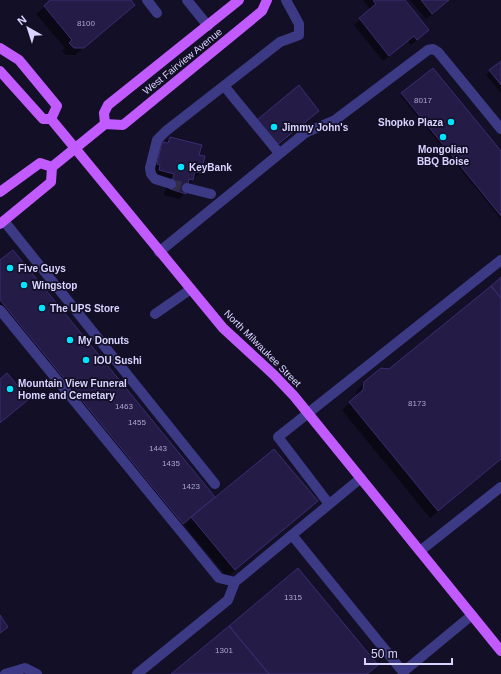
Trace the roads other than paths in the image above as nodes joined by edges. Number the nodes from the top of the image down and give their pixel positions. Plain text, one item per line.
1 (147, 0) edge
2 (187, 0) edge
3 (239, 0) edge
4 (267, 0) edge
5 (286, 0) edge
6 (157, 13) dead end
7 (208, 26) junction
8 (0, 48) edge
9 (0, 71) edge
10 (225, 87) junction
11 (51, 119) junction
12 (104, 124) junction
13 (501, 129) edge
14 (74, 148) junction
15 (279, 154) junction
16 (52, 167) junction
17 (171, 184) tunnel mouth
18 (187, 188) tunnel mouth
19 (0, 192) edge
20 (211, 194) dead end
21 (2, 223) edge
22 (159, 252) junction
23 (501, 260) edge
24 (191, 289) junction
25 (0, 310) edge
26 (155, 314) dead end
27 (308, 413) junction
28 (361, 478) junction
29 (215, 484) dead end
30 (501, 486) edge
31 (329, 504) junction
32 (292, 535) junction
33 (420, 551) junction
34 (235, 582) junction
35 (472, 615) junction
36 (501, 651) edge
37 (5, 674) edge
38 (37, 674) edge
39 (137, 674) edge

1 - 6 street
2 - 7 street
3 - 7 main road, West Fairview Avenue
4 - 12 main road, West Fairview Avenue
5 - 10 street
7 - 12 main road, West Fairview Avenue
8 - 11 main road
9 - 11 main road, North Milwaukee Street
10 - 15 street
10 - 17 street
11 - 14 main road, North Milwaukee Street
12 - 14 main road
13 - 15 street
14 - 16 main road
14 - 22 main road, North Milwaukee Street
15 - 22 street
16 - 19 main road
16 - 21 main road
18 - 20 street
21 - 29 street
22 - 24 main road, North Milwaukee Street
23 - 27 street
24 - 26 street
24 - 27 main road, North Milwaukee Street
25 - 34 street
27 - 28 main road, North Milwaukee Street
27 - 31 street
28 - 31 street
28 - 33 main road, North Milwaukee Street
30 - 33 street
31 - 32 street
32 - 34 street
32 - 35 street
33 - 35 main road, North Milwaukee Street
34 - 39 street
35 - 36 main road, North Milwaukee Street
37 - 38 street

